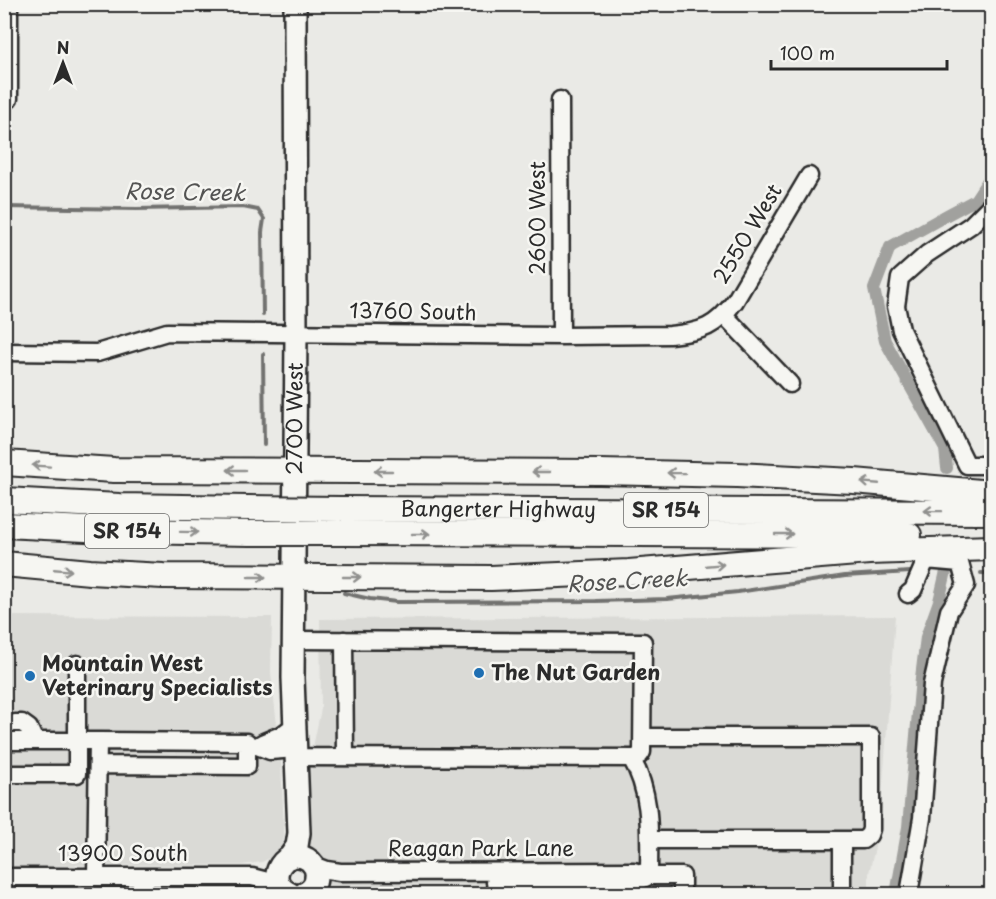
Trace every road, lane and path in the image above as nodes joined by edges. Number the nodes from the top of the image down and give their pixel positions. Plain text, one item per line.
1 (9, 4) edge
2 (296, 4) edge
3 (9, 99) dead end
4 (560, 100) dead end
5 (809, 176) dead end
6 (992, 204) edge
7 (724, 315) junction
8 (296, 333) junction
9 (561, 336) junction
10 (4, 352) edge
11 (790, 384) dead end
12 (4, 463) edge
13 (992, 465) edge
14 (295, 470) junction
15 (992, 493) edge
16 (4, 500) edge
17 (992, 512) edge
18 (4, 525) edge
19 (992, 535) edge
20 (992, 548) edge
21 (4, 564) edge
22 (294, 577) junction
23 (908, 594) dead end
24 (293, 640) junction
25 (344, 640) junction
26 (77, 664) dead end
27 (15, 723) dead end
28 (295, 725) junction
29 (642, 737) junction
30 (4, 741) edge
31 (35, 741) junction
32 (77, 741) junction
33 (98, 741) junction
34 (252, 746) junction
35 (296, 753) junction
36 (345, 757) junction
37 (632, 758) junction
38 (98, 765) junction
39 (4, 774) edge
40 (299, 833) junction
41 (649, 840) junction
42 (842, 840) junction
43 (284, 861) junction
44 (312, 863) junction
45 (649, 876) junction
46 (4, 877) edge
47 (96, 877) junction
48 (241, 877) junction
49 (297, 892) edge
50 (682, 894) edge
51 (842, 894) edge
52 (909, 894) edge

1 - 3 street
2 - 8 main road, 2700 West
4 - 9 street, 2600 West
5 - 7 street, 2550 West
6 - 13 street
7 - 9 street, 13760 South
7 - 11 street
8 - 9 street, 13760 South
8 - 10 street, 13760 South
8 - 14 main road, 2700 West
14 -> 12 highway
15 -> 14 highway
14 - 22 main road, 2700 West
17 -> 16 highway, Bangerter Highway / SR 154, bridge
18 -> 19 highway, Bangerter Highway / SR 154, bridge
22 -> 20 highway
21 -> 22 highway
22 - 24 main road, 2700 West
23 - 52 street
24 - 25 street
24 - 28 main road, 2700 West
25 - 29 street
25 - 36 street
26 - 32 street
27 - 31 street
28 - 34 street
28 - 35 main road, 2700 West
29 - 37 street
29 - 42 street
30 - 31 street
31 - 32 street
32 - 33 street
32 - 39 street
33 - 34 street
33 - 38 street
34 - 35 street
34 - 38 street
35 - 36 street
35 - 40 main road, 2700 West
36 - 37 street
37 - 41 street
38 - 47 street
40 - 43 main road, 2700 West
40 - 44 main road, 2700 West
41 - 42 street
41 - 45 street
42 - 51 street
43 - 44 main road
43 - 48 street, 13900 South
43 - 49 main road
44 - 45 street, Reagan Park Lane
44 - 49 main road
45 - 49 street, Reagan Park Lane
45 - 50 street, Reagan Park Lane
46 - 47 street, 13900 South
47 - 48 street, 13900 South
48 - 49 street, 13900 South

